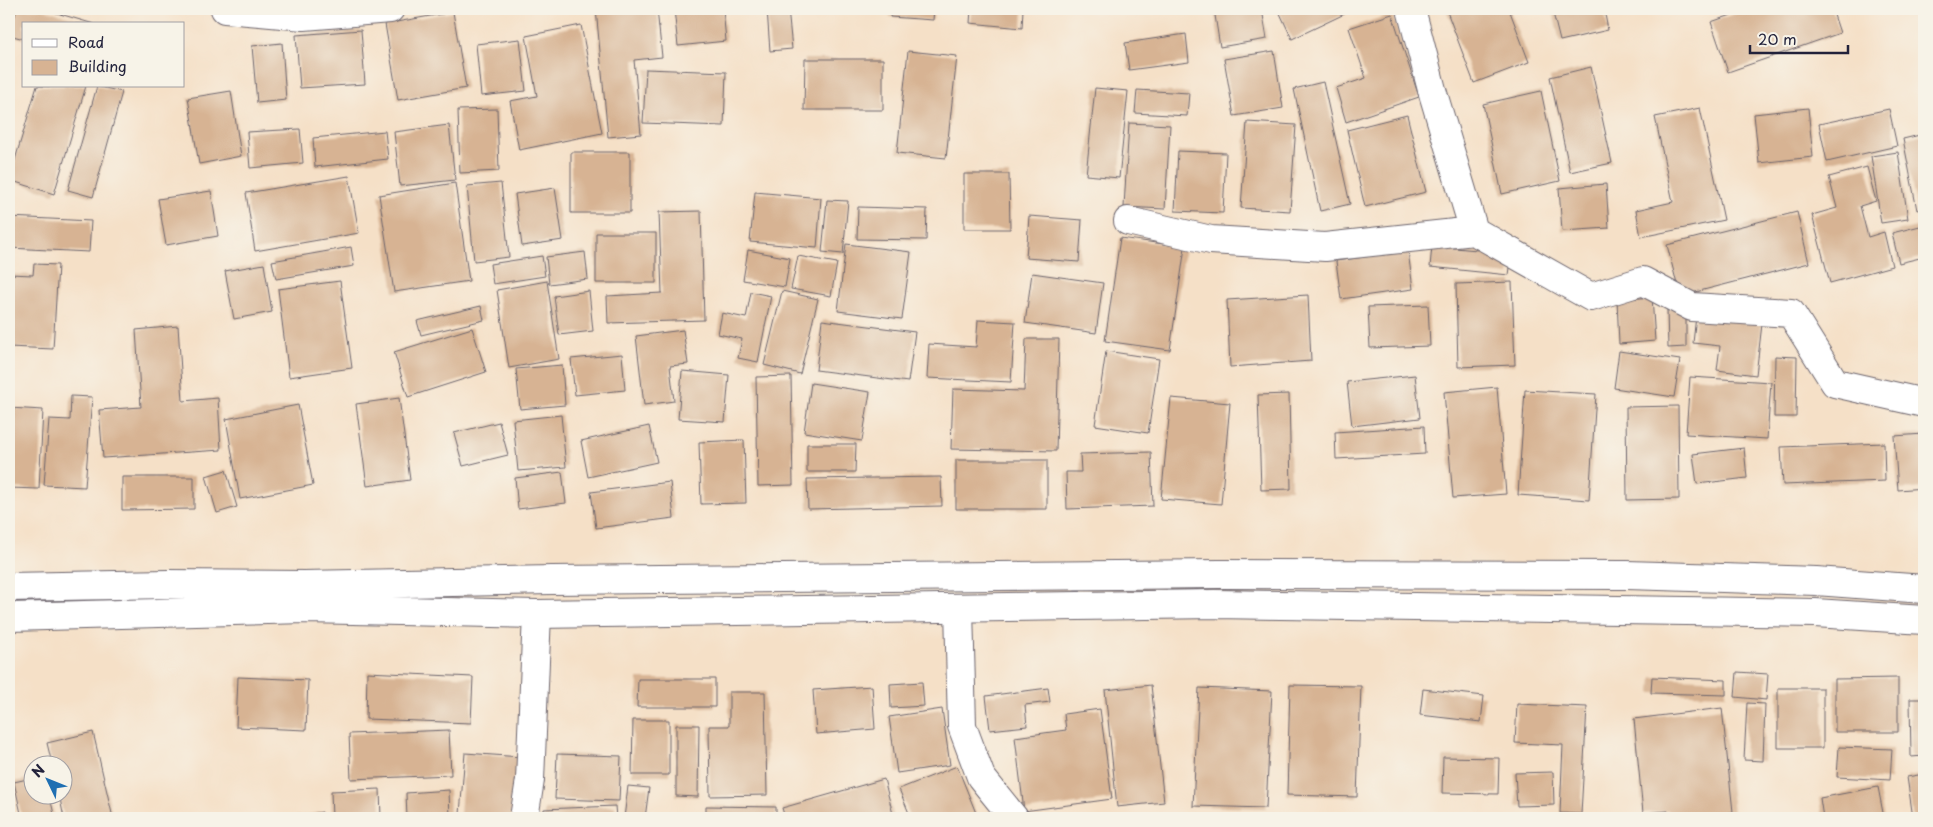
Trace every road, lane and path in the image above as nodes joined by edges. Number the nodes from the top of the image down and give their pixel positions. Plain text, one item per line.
1 (225, 9) edge
2 (390, 9) edge
3 (1411, 9) edge
4 (1128, 221) dead end
5 (1474, 231) junction
6 (1924, 402) edge
7 (9, 588) edge
8 (1924, 589) edge
9 (959, 608) junction
10 (537, 614) junction
11 (9, 617) edge
12 (1924, 620) edge
13 (524, 818) edge
14 (1014, 818) edge

1 - 2 main road
3 - 5 main road
4 - 5 main road
5 - 6 main road
7 - 8 main road
9 - 10 main road
9 - 12 main road
9 - 14 main road
10 - 11 main road
10 - 13 main road

